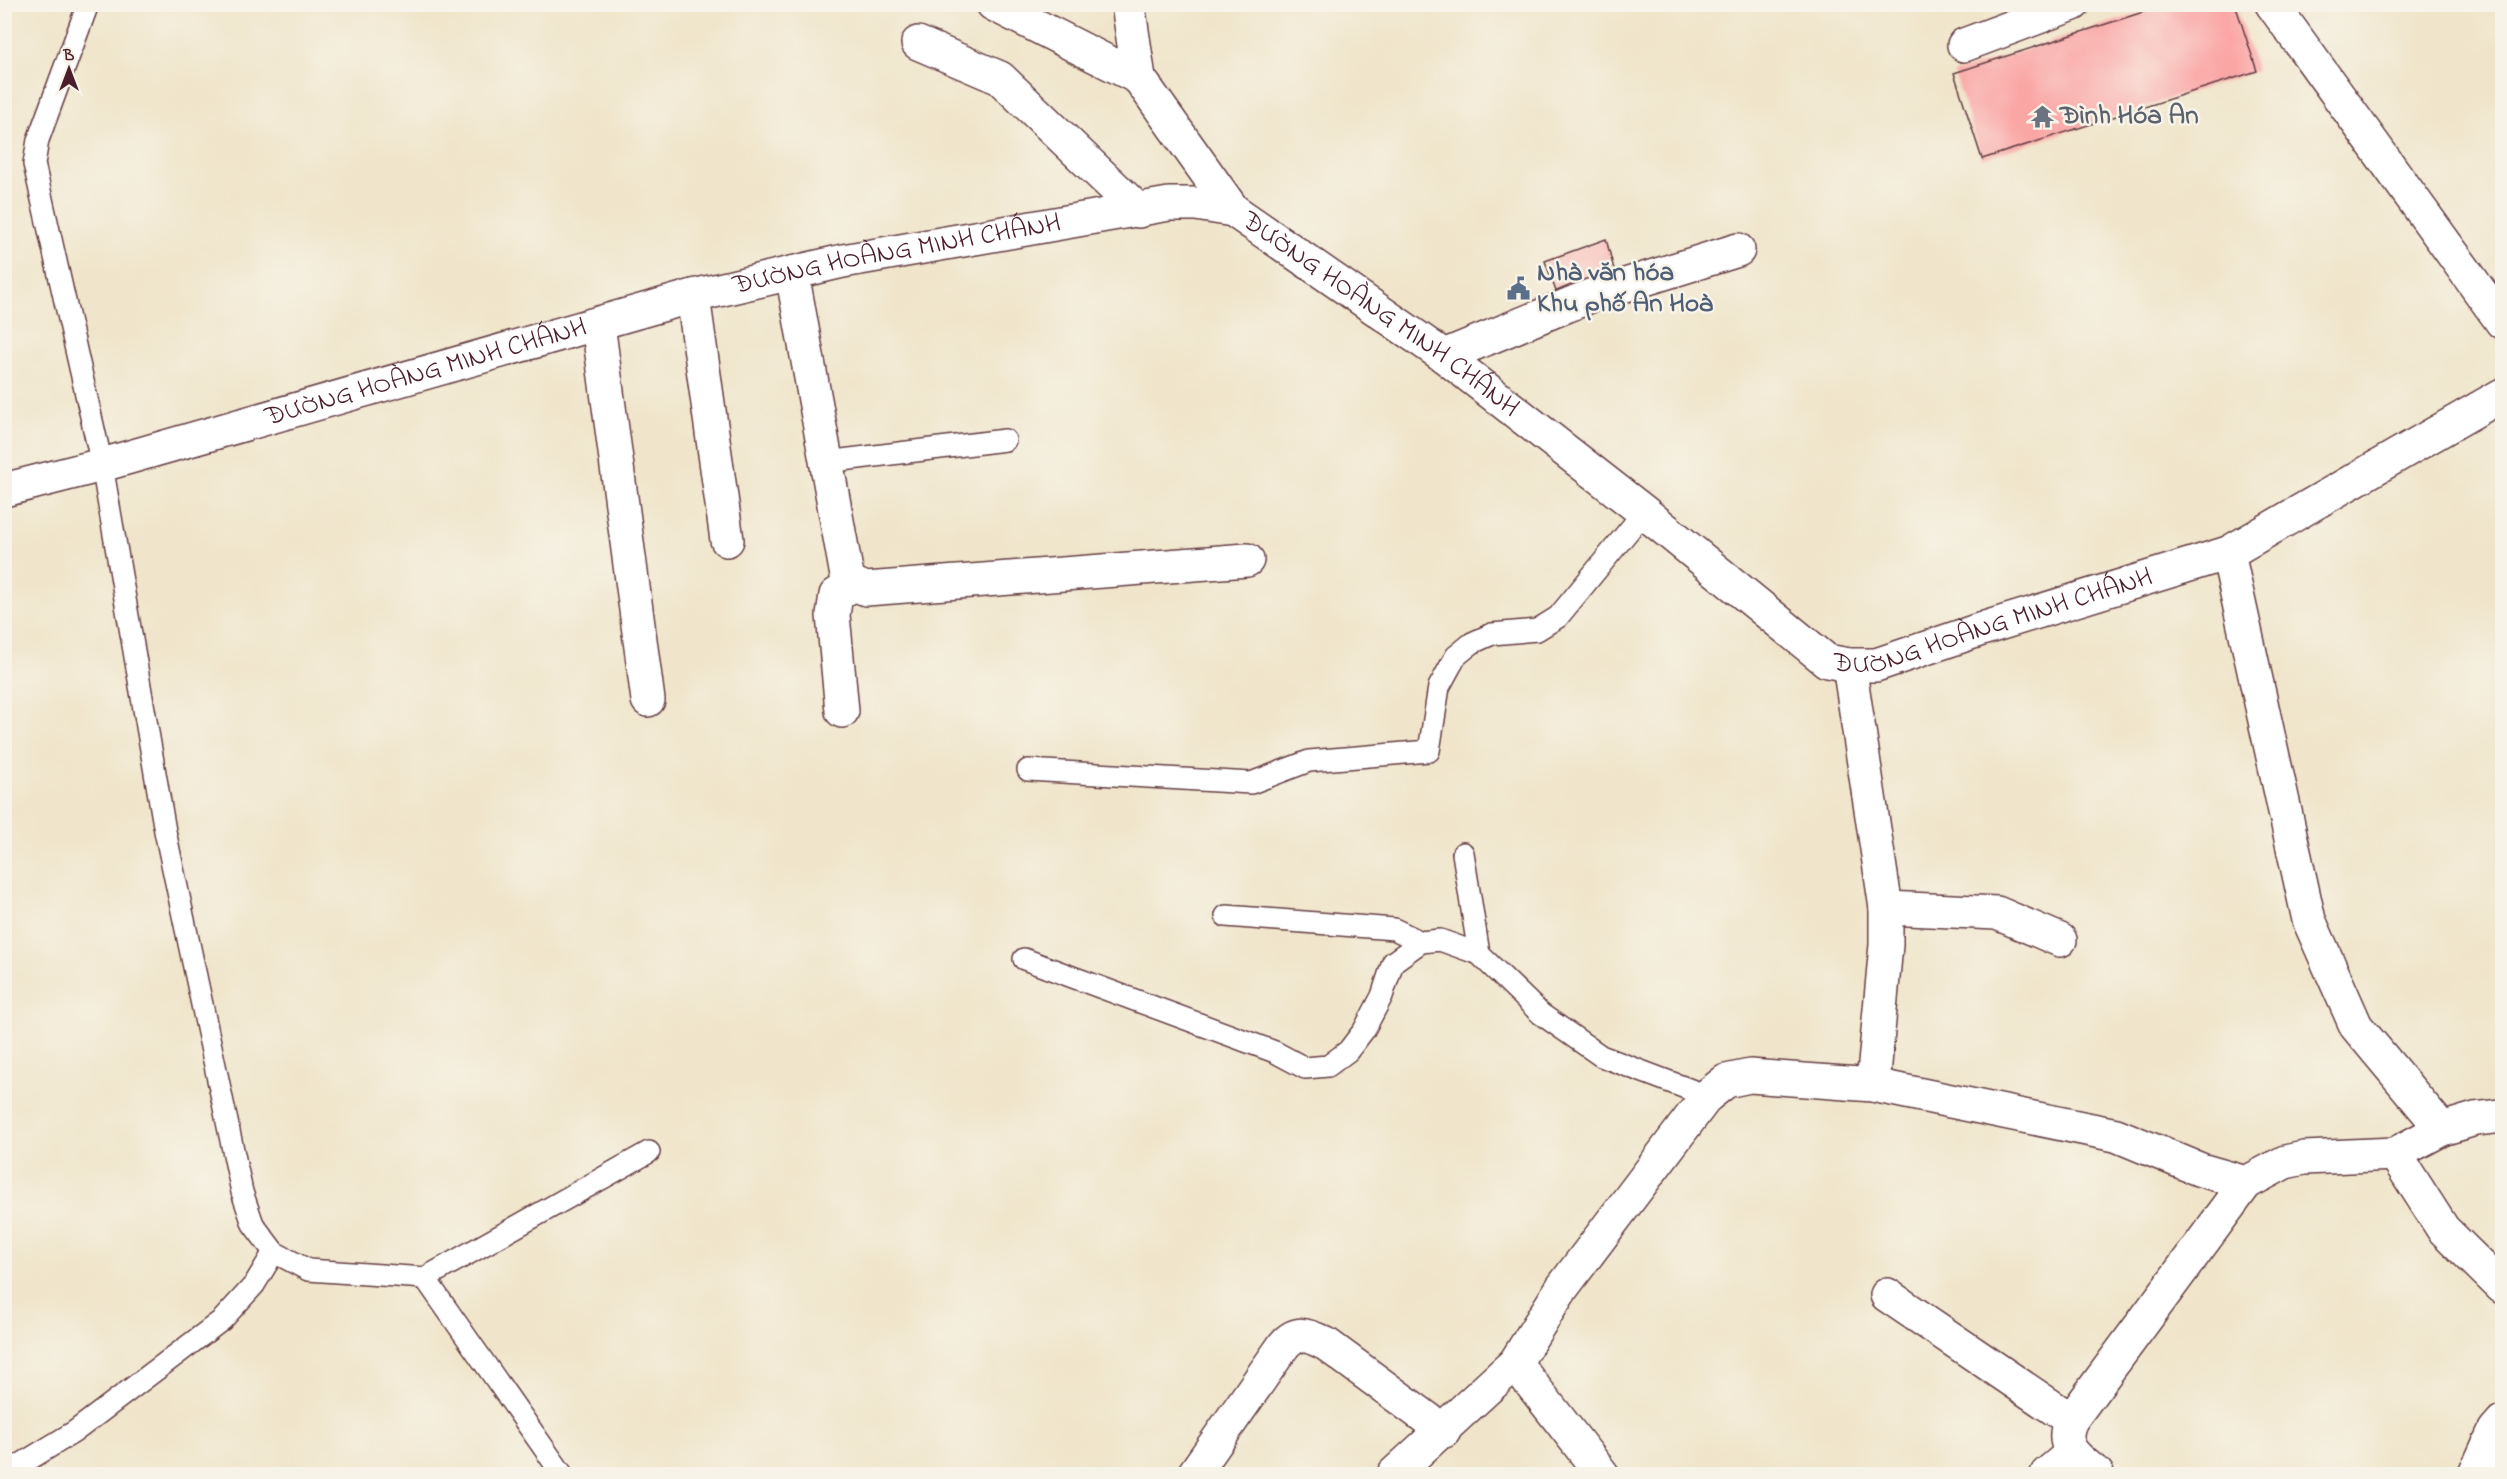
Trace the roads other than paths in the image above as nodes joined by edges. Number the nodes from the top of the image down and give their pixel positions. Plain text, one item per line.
1 (88, 4) edge
2 (1128, 4) edge
3 (2073, 4) edge
4 (2272, 4) edge
5 (1002, 6) edge
6 (918, 43) dead end
7 (1964, 45) dead end
8 (1139, 78) junction
9 (1233, 210) junction
10 (1139, 211) junction
11 (1738, 250) dead end
12 (792, 273) junction
13 (693, 296) junction
14 (2502, 322) edge
15 (598, 324) junction
16 (1444, 356) junction
17 (2502, 395) edge
18 (1005, 440) dead end
19 (826, 462) junction
20 (102, 465) junction
21 (4, 490) edge
22 (1644, 512) junction
23 (727, 540) dead end
24 (2228, 553) junction
25 (1247, 560) dead end
26 (854, 584) junction
27 (1849, 665) junction
28 (648, 700) dead end
29 (842, 711) dead end
30 (1028, 770) dead end
31 (1463, 853) dead end
32 (1886, 908) junction
33 (1226, 916) dead end
34 (2060, 940) dead end
35 (1421, 942) junction
36 (1479, 954) junction
37 (1024, 959) dead end
38 (1873, 1085) junction
39 (1707, 1096) junction
40 (2502, 1116) edge
41 (2442, 1129) junction
42 (649, 1152) dead end
43 (2396, 1154) junction
44 (2246, 1183) junction
45 (274, 1252) junction
46 (425, 1278) junction
47 (2502, 1287) edge
48 (1887, 1295) dead end
49 (1515, 1363) junction
50 (2072, 1420) junction
51 (2502, 1422) edge
52 (1444, 1431) junction
53 (2059, 1464) edge
54 (5, 1474) edge
55 (562, 1474) edge
56 (1194, 1474) edge
57 (1394, 1474) edge
58 (1602, 1474) edge
59 (2097, 1474) edge
60 (2475, 1474) edge

1 - 20 lane
2 - 8 street
3 - 7 street
4 - 14 street
5 - 8 street
6 - 10 street
8 - 9 street
9 - 10 street, ĐƯỜNG HOÀNG MINH CHÁNH
9 - 16 street, ĐƯỜNG HOÀNG MINH CHÁNH
10 - 12 street, ĐƯỜNG HOÀNG MINH CHÁNH
11 - 16 street
12 - 13 street, ĐƯỜNG HOÀNG MINH CHÁNH
12 - 19 street
13 - 15 street, ĐƯỜNG HOÀNG MINH CHÁNH
13 - 23 street
15 - 20 street, ĐƯỜNG HOÀNG MINH CHÁNH
15 - 28 street
16 - 22 street, ĐƯỜNG HOÀNG MINH CHÁNH
17 - 24 street, ĐƯỜNG HOÀNG MINH CHÁNH
18 - 19 lane
19 - 26 street
20 - 21 street, ĐƯỜNG HOÀNG MINH CHÁNH
20 - 45 lane
22 - 27 street, ĐƯỜNG HOÀNG MINH CHÁNH
22 - 30 lane
24 - 27 street, ĐƯỜNG HOÀNG MINH CHÁNH
24 - 41 street
25 - 26 street
26 - 29 street
27 - 32 street
31 - 36 lane
32 - 34 street
32 - 38 street
33 - 35 lane
35 - 36 lane
35 - 37 lane
36 - 39 lane
38 - 39 street
38 - 44 street
39 - 49 street
40 - 41 street
41 - 43 street
42 - 46 lane
43 - 44 street
43 - 47 street
44 - 50 street
45 - 46 lane
45 - 54 lane
46 - 55 lane
48 - 50 street
49 - 52 street
49 - 58 street
50 - 53 street
51 - 60 street
52 - 56 street
52 - 57 street
53 - 59 street

